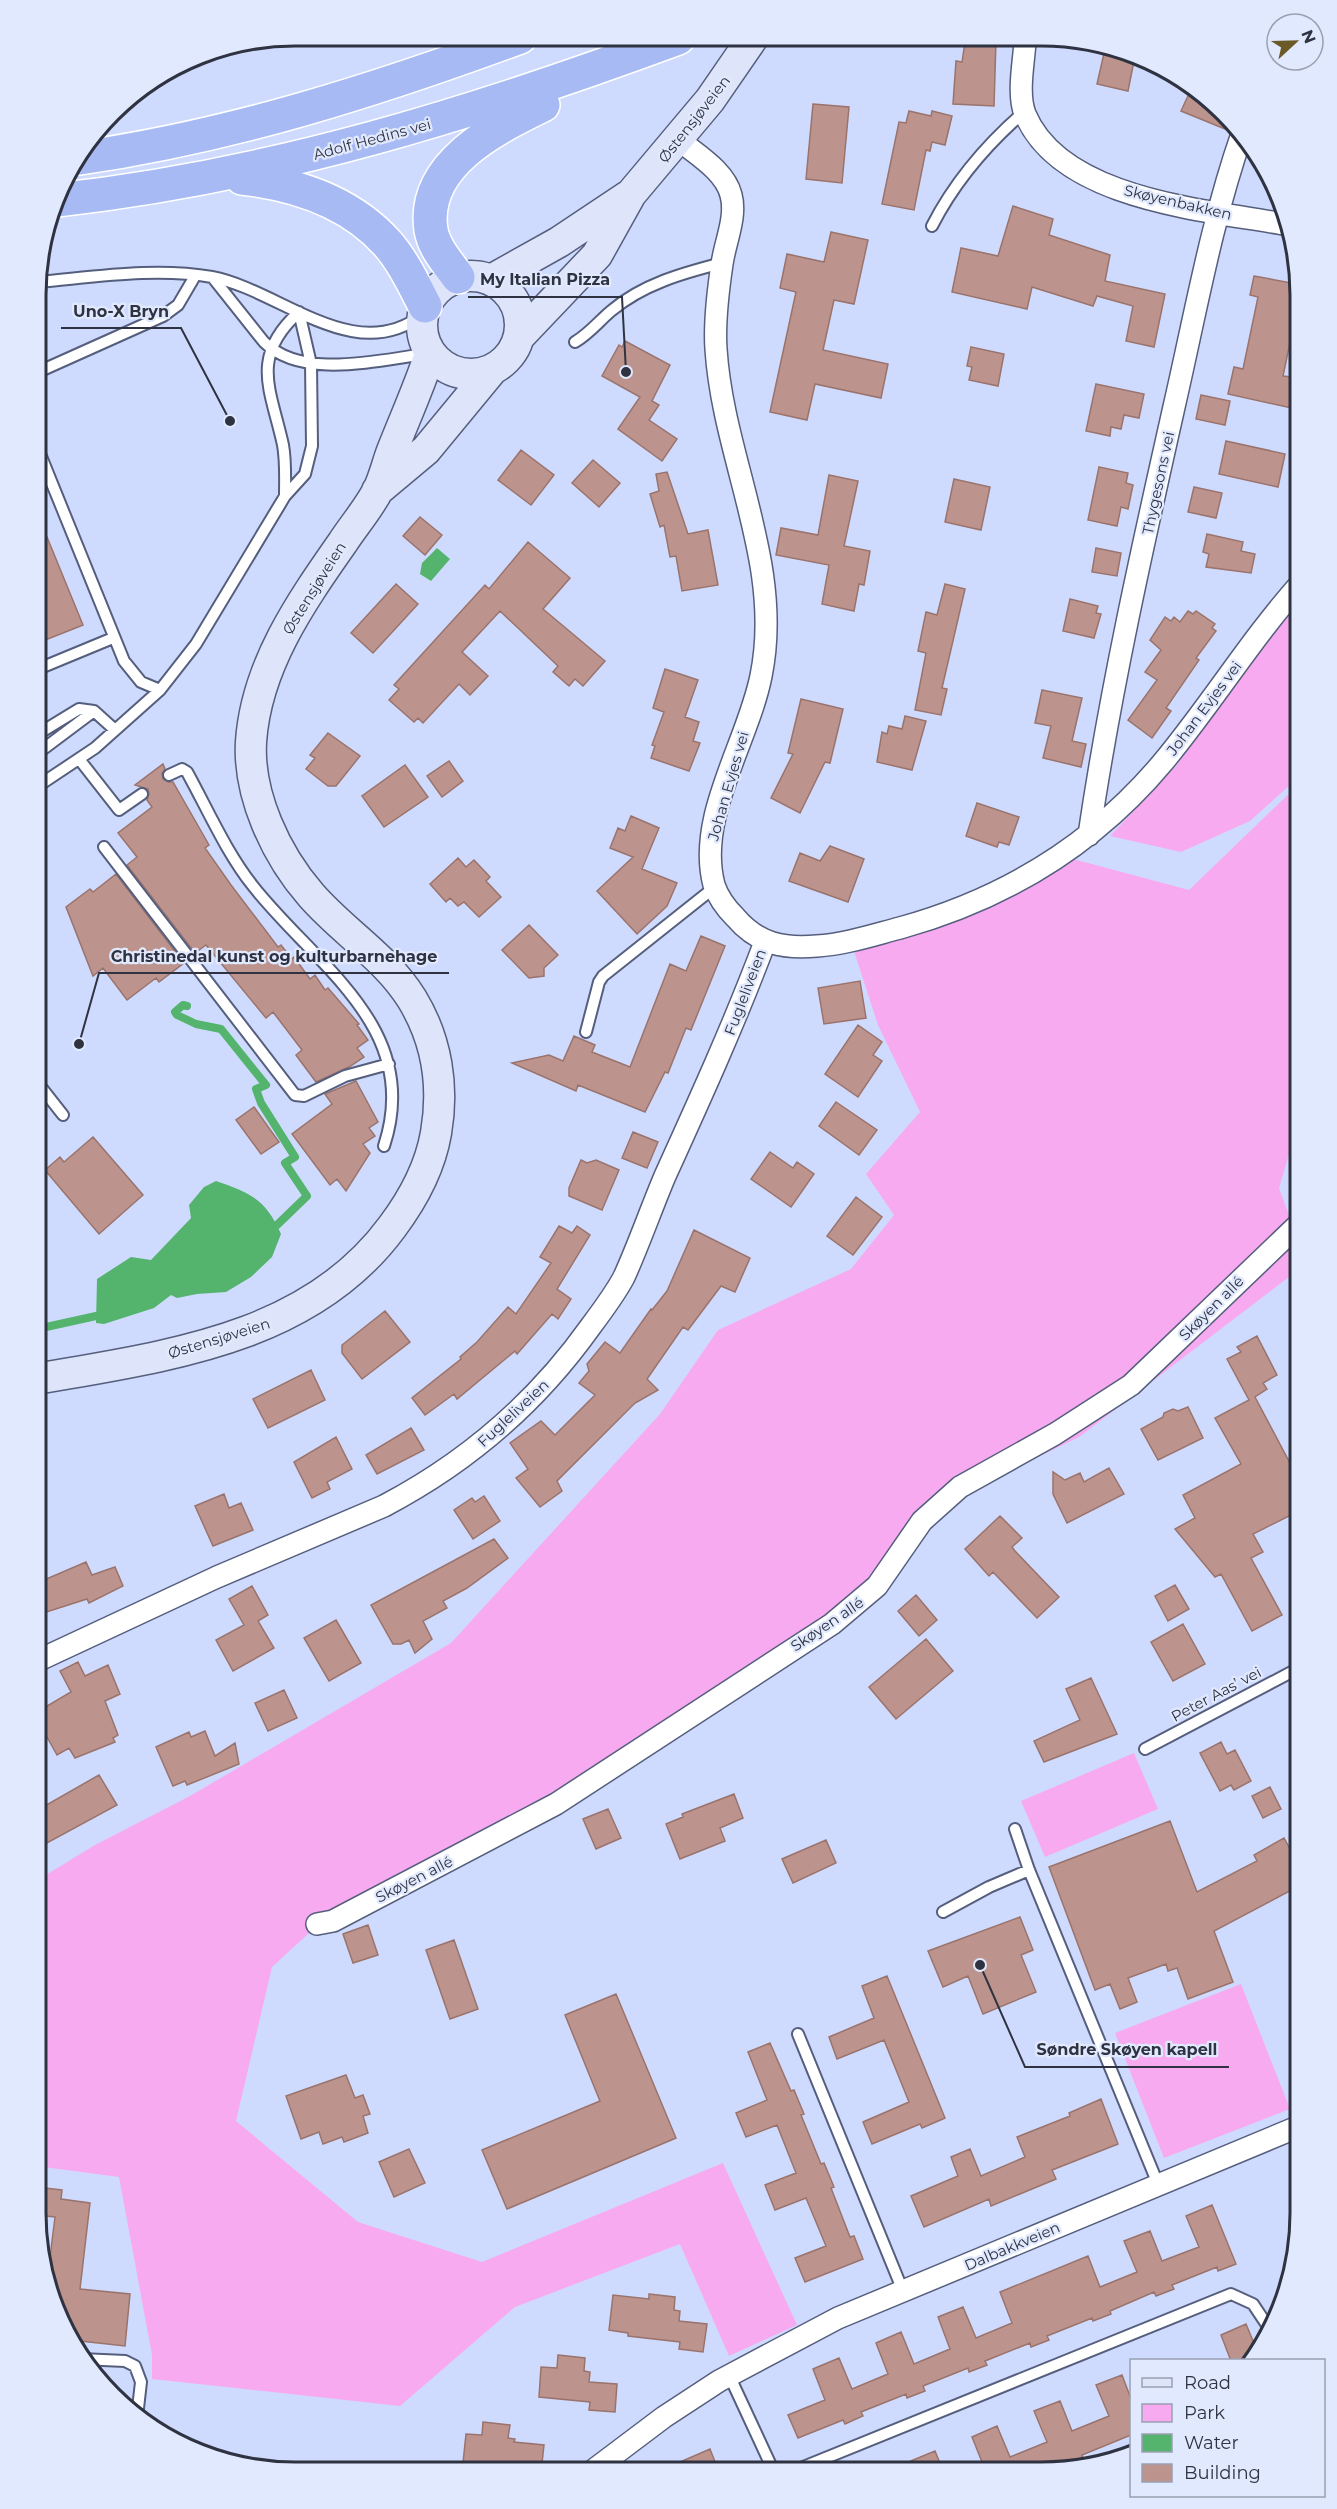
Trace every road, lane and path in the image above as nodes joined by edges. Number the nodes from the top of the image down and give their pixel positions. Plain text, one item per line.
1 (441, 46) edge
2 (495, 46) edge
3 (656, 46) edge
4 (663, 46) edge
5 (747, 46) edge
6 (1025, 46) edge
7 (379, 88) junction
8 (1024, 112) junction
9 (679, 140) junction
10 (1239, 144) edge
11 (88, 157) edge
12 (222, 176) junction
13 (631, 194) junction
14 (66, 199) edge
15 (1218, 212) junction
16 (1280, 223) edge
17 (932, 226) dead end
18 (722, 263) junction
19 (195, 276) junction
20 (458, 277) junction
21 (213, 278) junction
22 (491, 280) junction
23 (47, 281) edge
24 (424, 311) junction
25 (299, 312) junction
26 (519, 337) junction
27 (575, 342) dead end
28 (272, 350) junction
29 (430, 354) junction
30 (311, 364) junction
31 (46, 368) edge
32 (492, 370) junction
33 (46, 469) edge
34 (377, 492) junction
35 (285, 496) junction
36 (1290, 596) edge
37 (113, 639) junction
38 (46, 666) edge
39 (160, 690) junction
40 (94, 711) junction
41 (46, 729) edge
42 (115, 730) junction
43 (46, 747) edge
44 (79, 759) junction
45 (169, 775) dead end
46 (46, 781) edge
47 (142, 794) dead end
48 (1089, 835) junction
49 (104, 847) dead end
50 (715, 887) junction
51 (765, 942) junction
52 (586, 1032) dead end
53 (389, 1064) junction
54 (46, 1093) edge
55 (63, 1115) dead end
56 (384, 1146) dead end
57 (1290, 1233) edge
58 (46, 1377) edge
59 (46, 1657) edge
60 (1290, 1673) edge
61 (1145, 1749) dead end
62 (1015, 1829) dead end
63 (1029, 1870) junction
64 (943, 1912) dead end
65 (317, 1923) dead end
66 (798, 2034) dead end
67 (1290, 2131) edge
68 (1158, 2184) junction
69 (903, 2291) junction
70 (1266, 2323) edge
71 (94, 2360) edge
72 (729, 2375) junction
73 (138, 2406) edge
74 (603, 2463) edge
75 (770, 2463) edge
76 (812, 2463) edge

1 - 7 highway
2 - 7 highway
3 - 12 highway, Adolf Hedins vei
4 - 20 highway
5 - 9 main road, Østensjøveien
6 - 8 street
7 - 11 highway
8 - 15 street, Skøyenbakken
8 - 17 lane
9 - 13 main road, Østensjøveien
9 - 18 street, Johan Evjes vei
10 - 15 street, Thygesons vei
12 - 14 highway, Adolf Hedins vei
12 - 24 highway
13 - 22 main road, Østensjøveien
13 - 26 main road, Østensjøveien
15 - 16 street, Skøyenbakken
15 - 48 street, Thygesons vei
18 - 27 lane
18 - 50 street, Johan Evjes vei
19 - 21 lane
19 - 23 lane
19 - 31 lane
20 - 22 main road
20 - 24 main road
21 - 25 lane
21 - 28 lane
22 - 26 main road
24 - 25 lane
24 - 29 main road
25 - 28 lane
25 - 30 lane
26 - 32 main road
28 - 30 lane
28 - 35 lane
29 - 30 lane
29 - 32 main road
29 - 34 main road, Østensjøveien
30 - 35 lane
32 - 34 main road, Østensjøveien
33 - 37 lane
34 - 58 main road, Østensjøveien
35 - 39 lane
36 - 48 street, Johan Evjes vei
37 - 38 lane
37 - 39 lane
39 - 42 lane
40 - 41 lane
40 - 42 lane
40 - 43 lane
42 - 44 lane
44 - 46 lane
44 - 47 lane
45 - 53 lane
48 - 51 street, Johan Evjes vei
49 - 53 lane
50 - 51 street, Johan Evjes vei
50 - 52 lane
51 - 59 street, Fugleliveien
53 - 56 lane
54 - 55 lane
57 - 65 street, Skøyen allé
60 - 61 lane, Peter Aas’ vei
62 - 63 lane
63 - 64 lane
63 - 68 lane
66 - 69 lane
67 - 68 street, Dalbakkveien
68 - 69 street, Dalbakkveien
69 - 72 street, Dalbakkveien
70 - 76 lane
71 - 73 lane
72 - 74 street, Dalbakkveien
72 - 75 lane

